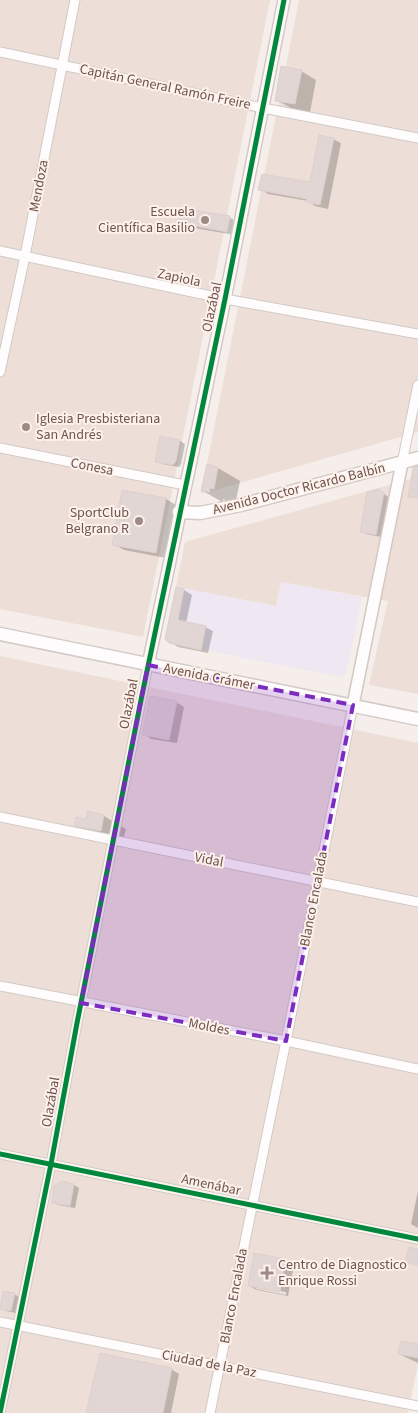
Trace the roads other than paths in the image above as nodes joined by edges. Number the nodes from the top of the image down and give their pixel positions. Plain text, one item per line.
1 (75, 0) edge
2 (284, 0) edge
3 (0, 52) edge
4 (63, 64) junction
5 (263, 108) junction
6 (418, 138) edge
7 (0, 250) edge
8 (25, 256) junction
9 (225, 299) junction
10 (418, 334) edge
11 (0, 372) edge
12 (418, 385) edge
13 (0, 448) edge
14 (418, 458) edge
15 (402, 463) junction
16 (185, 485) junction
17 (179, 512) junction
18 (0, 634) edge
19 (148, 665) junction
20 (353, 705) junction
21 (418, 718) edge
22 (0, 817) edge
23 (113, 841) junction
24 (318, 881) junction
25 (418, 902) edge
26 (0, 986) edge
27 (81, 1003) junction
28 (286, 1041) junction
29 (418, 1069) edge
30 (0, 1154) edge
31 (51, 1164) junction
32 (252, 1205) junction
33 (418, 1239) edge
34 (0, 1322) edge
35 (17, 1326) junction
36 (220, 1366) junction
37 (418, 1406) edge
38 (0, 1413) edge
39 (210, 1413) edge

1 - 4 street, Mendoza
2 - 5 street, Olazábal
3 - 4 street, Capitán General Ramón Freire
4 - 5 street, Capitán General Ramón Freire
4 - 8 street, Mendoza
5 - 6 street, Capitán General Ramón Freire
5 - 9 street, Olazábal
7 - 8 street, Zapiola
8 - 9 street, Zapiola
8 - 11 street, Mendoza
9 - 10 street, Zapiola
9 - 16 street, Olazábal
12 - 15 street, Blanco Encalada
13 - 16 street, Conesa
14 - 15 main road, Avenida Doctor Ricardo Balbín
15 - 17 main road, Avenida Doctor Ricardo Balbín
15 - 20 street, Blanco Encalada
16 - 17 street, Olazábal
17 - 19 street, Olazábal
18 - 19 main road, Avenida Crámer
19 - 20 main road, Avenida Crámer
19 - 23 street, Olazábal
20 - 21 main road, Avenida Crámer
20 - 24 street, Blanco Encalada
22 - 23 street, Vidal
23 - 24 street, Vidal
23 - 27 street, Olazábal
24 - 25 street, Vidal
24 - 28 street, Blanco Encalada
26 - 27 street, Moldes
27 - 28 street, Moldes
27 - 31 street, Olazábal
28 - 29 street, Moldes
28 - 32 street, Blanco Encalada
30 - 31 street, Amenábar
31 - 32 street, Amenábar
31 - 35 street, Olazábal
32 - 33 street, Amenábar
32 - 36 street, Blanco Encalada
34 - 35 street, Ciudad de la Paz
35 - 36 street, Ciudad de la Paz
35 - 38 street, Olazábal
36 - 37 street, Ciudad de la Paz
36 - 39 street, Blanco Encalada

